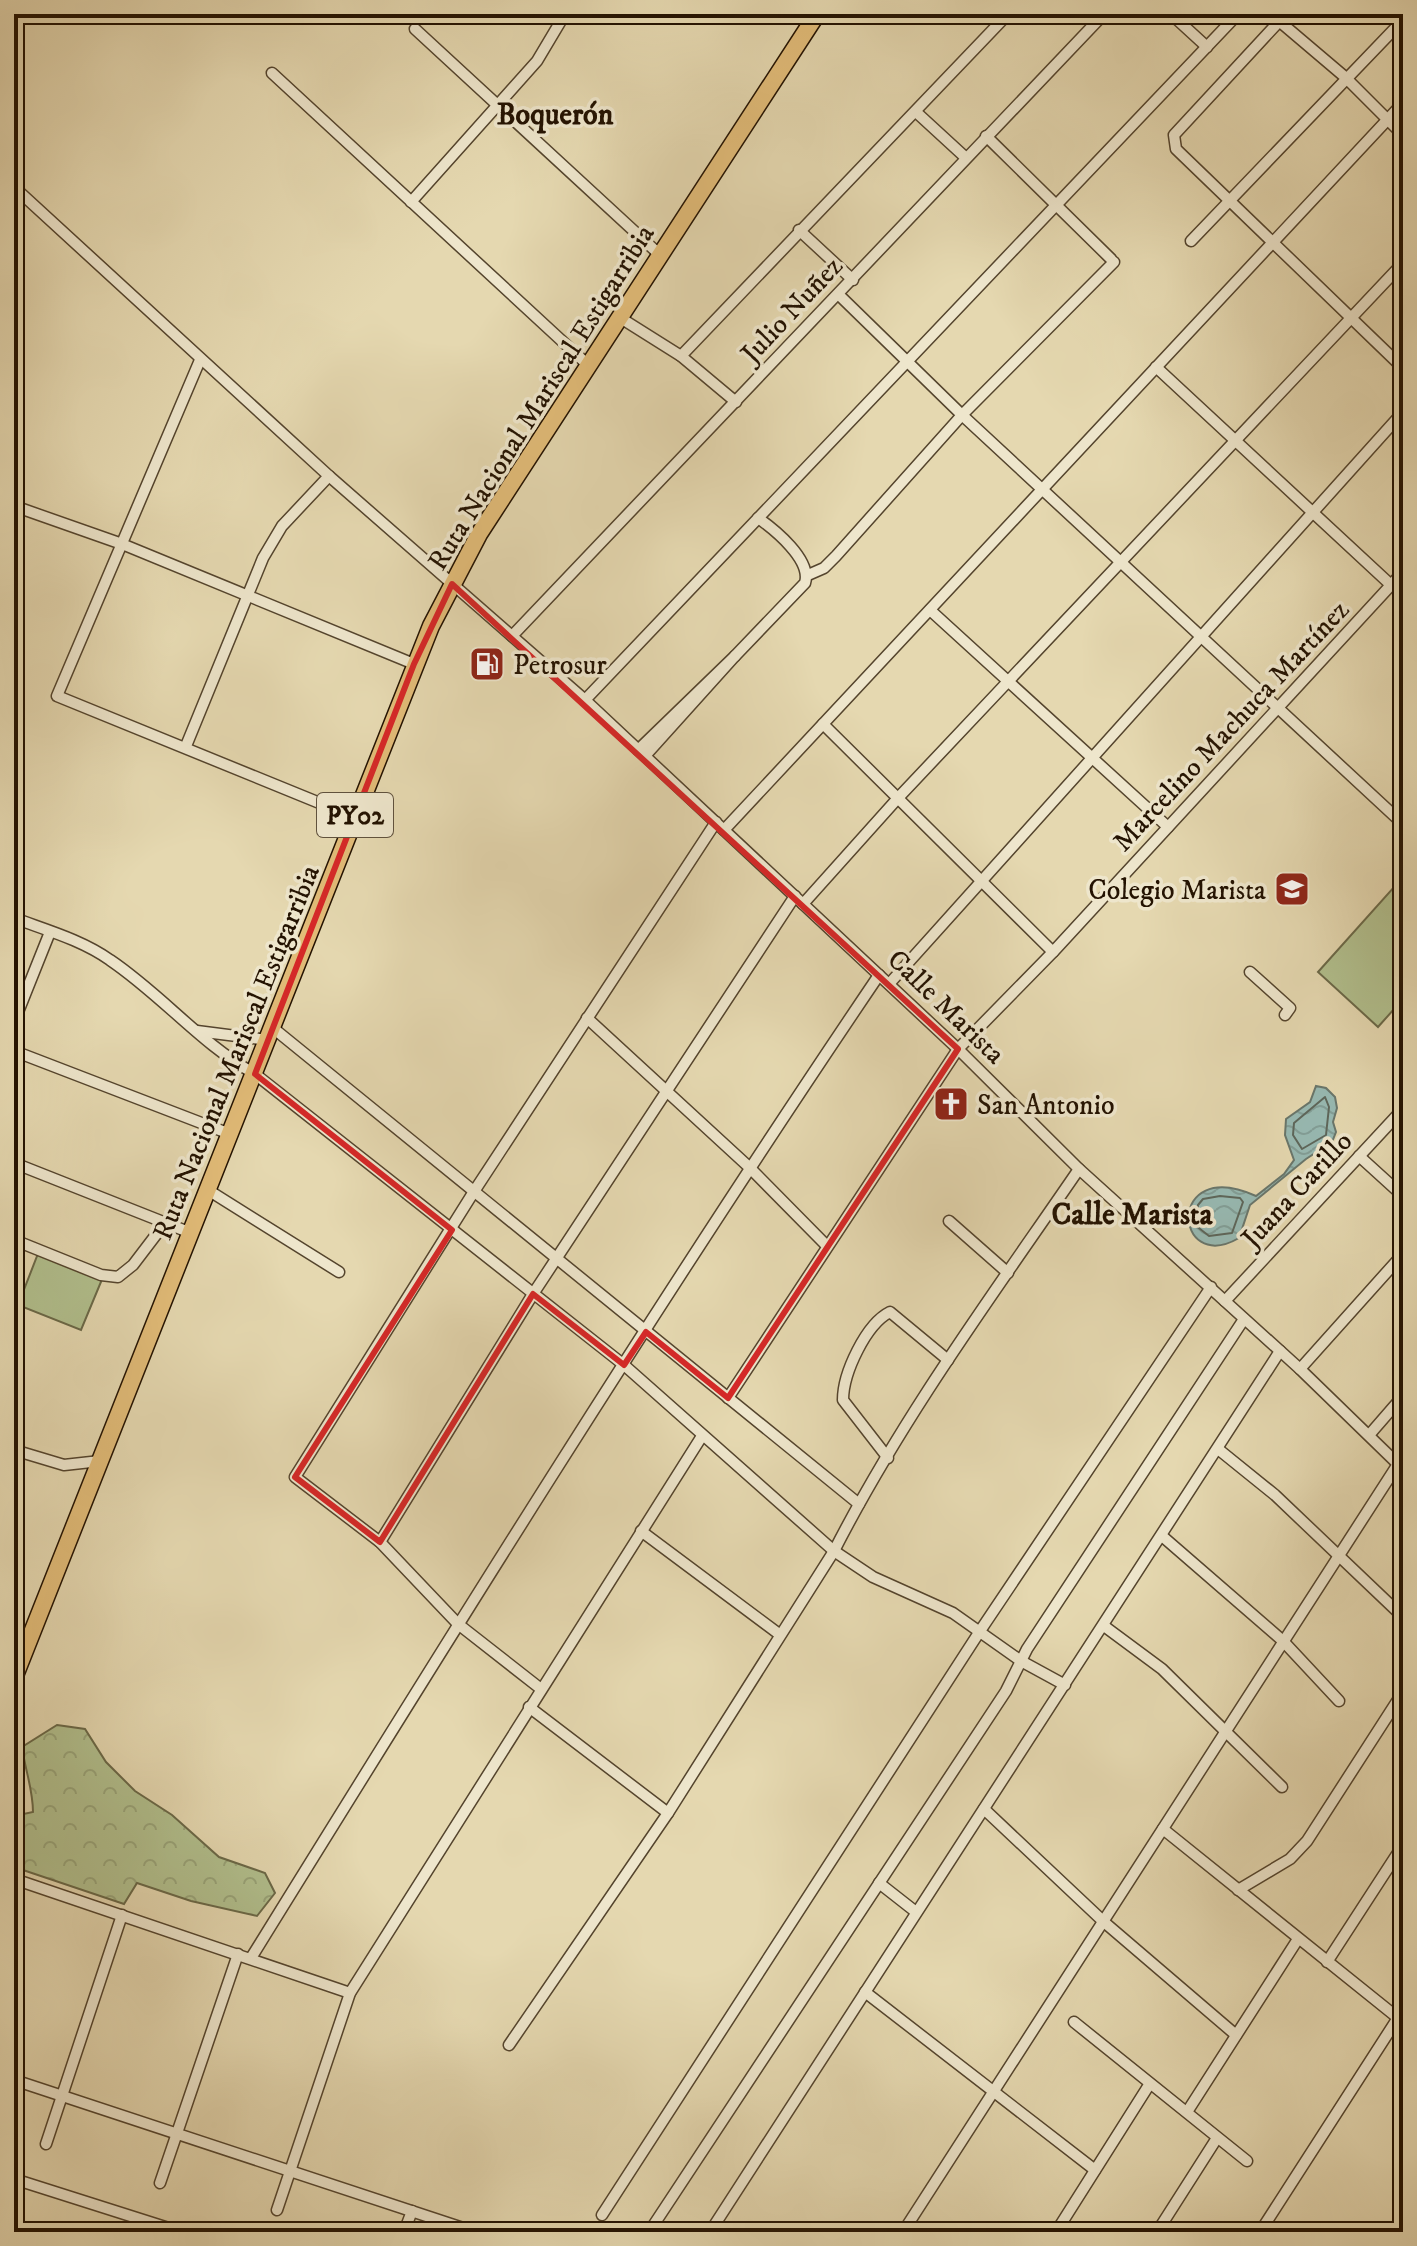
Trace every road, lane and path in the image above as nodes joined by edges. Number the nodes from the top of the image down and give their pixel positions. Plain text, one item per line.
1 (565, 14) edge
2 (817, 14) edge
3 (1008, 14) edge
4 (1104, 14) edge
5 (1171, 14) edge
6 (1238, 14) edge
7 (1283, 18) edge
8 (1403, 20) edge
9 (415, 29) dead end
10 (1207, 47) junction
11 (272, 73) dead end
12 (1345, 77) junction
13 (1403, 103) edge
14 (498, 108) junction
15 (916, 112) junction
16 (1388, 120) junction
17 (1403, 135) edge
18 (986, 136) junction
19 (965, 157) junction
20 (14, 187) edge
21 (1230, 201) junction
22 (411, 202) junction
23 (1056, 205) junction
24 (799, 230) junction
25 (1191, 241) dead end
26 (1273, 243) junction
27 (660, 255) junction
28 (1403, 263) edge
29 (853, 280) junction
30 (839, 295) junction
31 (619, 317) junction
32 (1351, 318) junction
33 (681, 356) junction
34 (200, 360) junction
35 (906, 363) junction
36 (588, 365) junction
37 (1156, 367) junction
38 (1403, 368) edge
39 (736, 402) junction
40 (1403, 412) edge
41 (962, 415) junction
42 (1235, 440) junction
43 (329, 476) junction
44 (1042, 489) junction
45 (14, 506) edge
46 (1312, 512) junction
47 (758, 518) junction
48 (122, 544) junction
49 (1120, 562) junction
50 (1403, 572) edge
51 (808, 575) junction
52 (452, 584) junction
53 (1391, 585) junction
54 (247, 595) junction
55 (930, 610) junction
56 (512, 636) junction
57 (1200, 636) junction
58 (414, 664) junction
59 (1008, 681) junction
60 (585, 700) junction
61 (1279, 709) junction
62 (823, 724) junction
63 (186, 746) junction
64 (641, 753) junction
65 (1093, 758) junction
66 (898, 798) junction
67 (354, 817) junction
68 (1401, 822) dead end
69 (720, 826) junction
70 (1168, 827) junction
71 (981, 880) junction
72 (799, 900) junction
73 (14, 918) edge
74 (50, 932) junction
75 (1053, 952) junction
76 (1250, 972) dead end
77 (879, 975) junction
78 (889, 984) junction
79 (1285, 1015) dead end
80 (587, 1018) junction
81 (14, 1022) edge
82 (197, 1031) junction
83 (270, 1034) junction
84 (958, 1049) junction
85 (14, 1051) edge
86 (255, 1074) junction
87 (667, 1089) junction
88 (1403, 1109) edge
89 (230, 1134) junction
90 (1359, 1156) junction
91 (14, 1163) edge
92 (749, 1167) junction
93 (1079, 1169) junction
94 (208, 1190) junction
95 (473, 1193) junction
96 (1403, 1196) edge
97 (949, 1221) dead end
98 (165, 1223) junction
99 (452, 1230) junction
100 (191, 1233) junction
101 (14, 1240) edge
102 (826, 1245) junction
103 (1403, 1254) edge
104 (557, 1259) junction
105 (1393, 1265) junction
106 (339, 1272) dead end
107 (1008, 1273) junction
108 (1403, 1275) edge
109 (1211, 1287) junction
110 (533, 1294) junction
111 (1225, 1301) junction
112 (1244, 1319) junction
113 (646, 1332) junction
114 (1280, 1351) junction
115 (948, 1360) junction
116 (624, 1365) junction
117 (1300, 1369) junction
118 (1403, 1396) edge
119 (728, 1398) junction
120 (1370, 1434) junction
121 (702, 1436) junction
122 (1218, 1449) junction
123 (14, 1450) edge
124 (888, 1458) junction
125 (100, 1461) junction
126 (1400, 1466) edge
127 (859, 1504) junction
128 (641, 1531) junction
129 (1162, 1536) junction
130 (380, 1542) junction
131 (834, 1551) junction
132 (1337, 1558) junction
133 (1401, 1615) dead end
134 (458, 1624) junction
135 (1104, 1626) junction
136 (980, 1631) junction
137 (779, 1634) junction
138 (1283, 1641) junction
139 (1021, 1661) junction
140 (14, 1678) edge
141 (1065, 1685) junction
142 (541, 1689) junction
143 (1403, 1692) edge
144 (1339, 1701) dead end
145 (529, 1707) junction
146 (1226, 1732) junction
147 (1282, 1787) dead end
148 (984, 1809) junction
149 (668, 1813) junction
150 (1163, 1829) junction
151 (1403, 1845) edge
152 (14, 1879) edge
153 (879, 1883) junction
154 (1238, 1890) junction
155 (916, 1912) junction
156 (122, 1915) junction
157 (1104, 1922) junction
158 (1298, 1939) junction
159 (238, 1954) junction
160 (251, 1958) junction
161 (1327, 1962) junction
162 (865, 1992) junction
163 (350, 1993) junction
164 (1401, 2017) edge
165 (1074, 2022) dead end
166 (1236, 2035) junction
167 (509, 2045) dead end
168 (14, 2080) edge
169 (1149, 2085) junction
170 (994, 2091) junction
171 (64, 2094) junction
172 (1187, 2112) junction
173 (175, 2132) junction
174 (1217, 2138) junction
175 (46, 2144) dead end
176 (1247, 2161) dead end
177 (1095, 2170) junction
178 (292, 2171) junction
179 (14, 2179) edge
180 (160, 2183) dead end
181 (277, 2210) dead end
182 (412, 2211) junction
183 (602, 2215) dead end
184 (181, 2232) edge
185 (404, 2232) edge
186 (475, 2232) edge
187 (649, 2232) edge
188 (710, 2232) edge
189 (903, 2232) edge
190 (1056, 2232) edge
191 (1157, 2232) edge
192 (1260, 2232) edge

1 - 14 street
2 - 27 main road, Ruta Nacional Mariscal Estigarribia / PY02
3 - 15 street
4 - 18 street, Julio Nuñez
5 - 10 street
6 - 10 street
7 - 12 street
7 - 21 street
8 - 12 street
9 - 14 street
10 - 23 street
11 - 22 street
12 - 16 street
12 - 21 street
13 - 16 street
14 - 22 street
14 - 27 street
15 - 19 street
15 - 24 street
16 - 17 street
16 - 26 street
18 - 19 street, Julio Nuñez
18 - 23 street
19 - 29 street, Julio Nuñez
20 - 34 street, Calle Marista
21 - 25 street
21 - 26 street
22 - 36 street
23 - 35 street
23 - 41 street
24 - 29 street
24 - 33 street
26 - 32 street
26 - 37 street
27 - 31 main road, Ruta Nacional Mariscal Estigarribia / PY02
28 - 32 street
29 - 30 street, Julio Nuñez
30 - 35 street
30 - 39 street, Julio Nuñez
31 - 33 street
31 - 36 main road, Ruta Nacional Mariscal Estigarribia / PY02
32 - 38 street
32 - 42 street
33 - 39 street
34 - 43 street, Calle Marista
34 - 48 street
35 - 41 street
35 - 47 street
36 - 52 main road, Ruta Nacional Mariscal Estigarribia / PY02
37 - 42 street
37 - 44 street
39 - 56 street, Julio Nuñez
40 - 46 street
41 - 44 street
41 - 51 street
42 - 46 street
42 - 49 street
43 - 52 street, Calle Marista
43 - 54 street
44 - 49 street
44 - 55 street
45 - 48 street
46 - 53 street
46 - 57 street
47 - 51 street
47 - 60 street
48 - 54 street
48 - 63 street
49 - 57 street
49 - 59 street
50 - 53 street, Marcelino Machuca Martínez
51 - 64 street
52 - 56 street, Calle Marista
52 - 58 main road, Ruta Nacional Mariscal Estigarribia / PY02
53 - 61 street, Marcelino Machuca Martínez
54 - 58 street
54 - 63 street
55 - 59 street
55 - 62 street
56 - 60 street, Calle Marista
57 - 61 street
57 - 65 street
58 - 67 main road, Ruta Nacional Mariscal Estigarribia / PY02
59 - 65 street
59 - 66 street
60 - 64 street, Calle Marista
61 - 68 street
61 - 70 street, Marcelino Machuca Martínez
62 - 66 street
62 - 69 street
63 - 67 street
64 - 69 street, Calle Marista
65 - 70 street
65 - 71 street
66 - 71 street
66 - 72 street
67 - 83 main road, Ruta Nacional Mariscal Estigarribia / PY02
69 - 72 street, Calle Marista
69 - 80 street
70 - 75 street, Marcelino Machuca Martínez
71 - 75 street
71 - 78 street
72 - 77 street, Calle Marista
72 - 87 street
73 - 74 street
74 - 81 street
74 - 82 street
75 - 84 street, Marcelino Machuca Martínez
76 - 79 street
77 - 78 street, Calle Marista
77 - 92 street
78 - 84 street, Calle Marista
80 - 87 street
80 - 95 street
82 - 83 street
82 - 86 street
83 - 86 main road, Ruta Nacional Mariscal Estigarribia / PY02
83 - 95 street
84 - 93 street, Calle Marista
84 - 102 street, Marcelino Machuca Martínez
85 - 89 street
86 - 89 main road, Ruta Nacional Mariscal Estigarribia / PY02
86 - 99 street
87 - 92 street
87 - 104 street
88 - 90 street, Juana Carillo
89 - 94 main road, Ruta Nacional Mariscal Estigarribia / PY02
90 - 96 street
90 - 111 street, Juana Carillo
91 - 98 street
92 - 102 street
92 - 113 street
93 - 107 street
93 - 109 street, Calle Marista
94 - 100 main road, Ruta Nacional Mariscal Estigarribia / PY02
94 - 106 street
95 - 99 street
95 - 104 street
97 - 107 street
98 - 100 street
98 - 101 street
99 - 110 street
99 - 130 street
100 - 125 main road, Ruta Nacional Mariscal Estigarribia / PY02
102 - 119 street, Marcelino Machuca Martínez
103 - 105 street
104 - 110 street
104 - 113 street
105 - 108 street
105 - 117 street
107 - 115 street
109 - 111 street, Calle Marista
109 - 136 street
110 - 116 street
110 - 130 street
111 - 112 street, Calle Marista
112 - 114 street, Calle Marista
112 - 139 street
113 - 116 street
113 - 119 street
114 - 117 street, Calle Marista
114 - 122 street
115 - 124 street
115 - 124 street
116 - 121 street
116 - 134 street
117 - 120 street, Calle Marista
118 - 120 street
119 - 127 street
120 - 126 street, Calle Marista
121 - 128 street
121 - 131 street
122 - 129 street
122 - 132 street
123 - 125 street
124 - 127 street
125 - 140 main road, Ruta Nacional Mariscal Estigarribia / PY02
126 - 132 street
127 - 131 street
128 - 137 street
128 - 142 street
129 - 135 street
129 - 138 street
130 - 134 street
131 - 136 street
131 - 137 street
132 - 133 street
132 - 138 street
134 - 142 street
134 - 160 street
135 - 141 street
135 - 146 street
136 - 139 street
136 - 183 street
137 - 149 street
138 - 144 street
138 - 146 street
139 - 141 street
139 - 153 street
141 - 148 street
142 - 145 street
143 - 154 street
145 - 149 street
145 - 163 street
146 - 147 street
146 - 150 street
148 - 155 street
148 - 157 street
149 - 167 street
150 - 154 street
150 - 157 street
151 - 161 street
152 - 156 street
153 - 155 street
153 - 187 street
154 - 158 street
155 - 162 street
156 - 159 street
156 - 171 street
157 - 166 street
157 - 170 street
158 - 161 street
158 - 166 street
159 - 160 street
159 - 173 street
160 - 163 street
161 - 164 street
162 - 170 street
162 - 188 street
163 - 178 street
164 - 192 street
165 - 169 street
166 - 172 street
168 - 171 street
169 - 172 street
169 - 177 street
170 - 177 street
170 - 189 street
171 - 173 street
171 - 175 street
172 - 174 street
173 - 178 street
173 - 180 street
174 - 176 street
174 - 191 street
177 - 190 street
178 - 181 street
178 - 182 street
179 - 184 street
182 - 185 street
182 - 186 street

